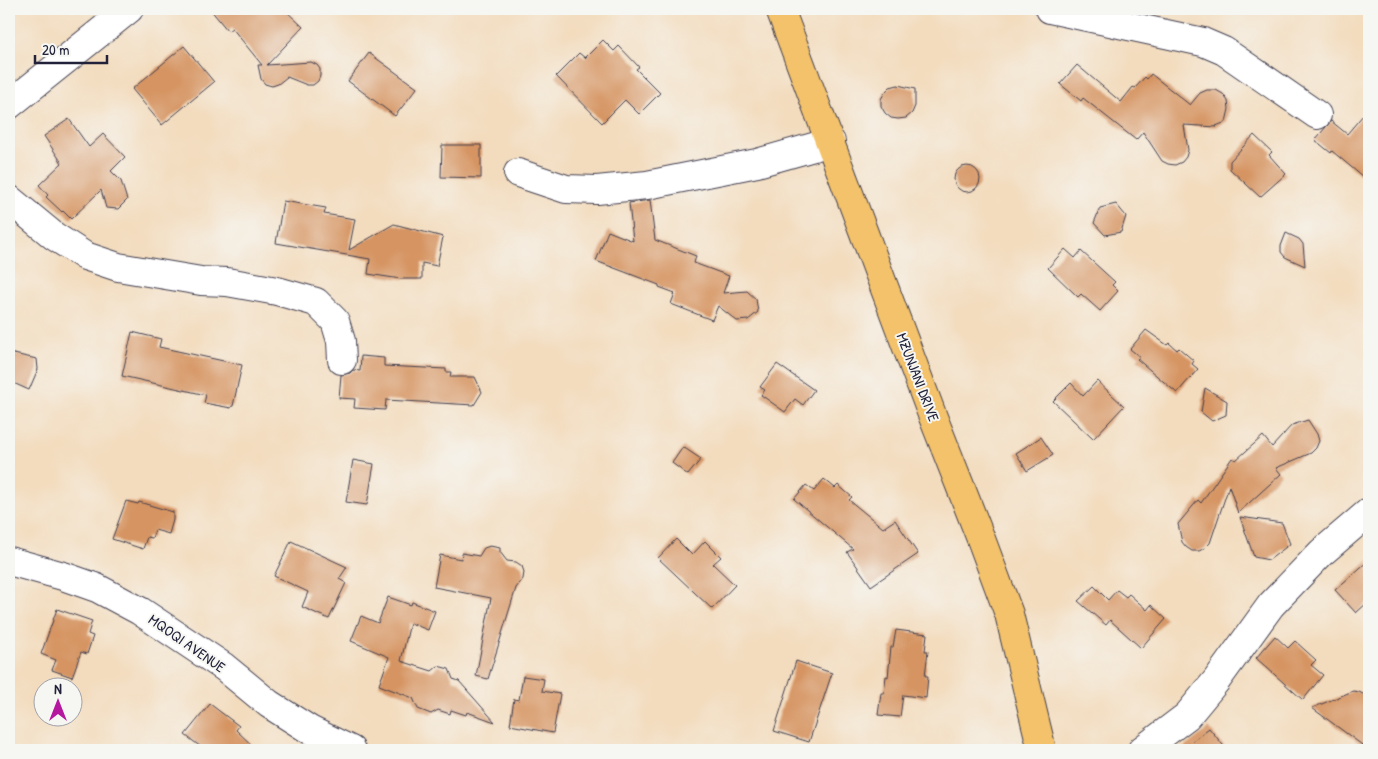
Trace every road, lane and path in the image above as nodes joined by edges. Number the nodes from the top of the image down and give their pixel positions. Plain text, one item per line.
1 (130, 9) edge
2 (780, 9) edge
3 (1050, 9) edge
4 (9, 105) edge
5 (1317, 115) dead end
6 (831, 142) junction
7 (518, 173) dead end
8 (9, 199) edge
9 (342, 360) dead end
10 (1369, 512) edge
11 (9, 561) edge
12 (351, 750) edge
13 (1042, 750) edge
14 (1142, 750) edge

1 - 4 street
2 - 6 main road, MZUNJANI DRIVE
3 - 5 street
6 - 7 street
6 - 13 main road, MZUNJANI DRIVE
8 - 9 street
10 - 14 street
11 - 12 street, MQOQI AVENUE

